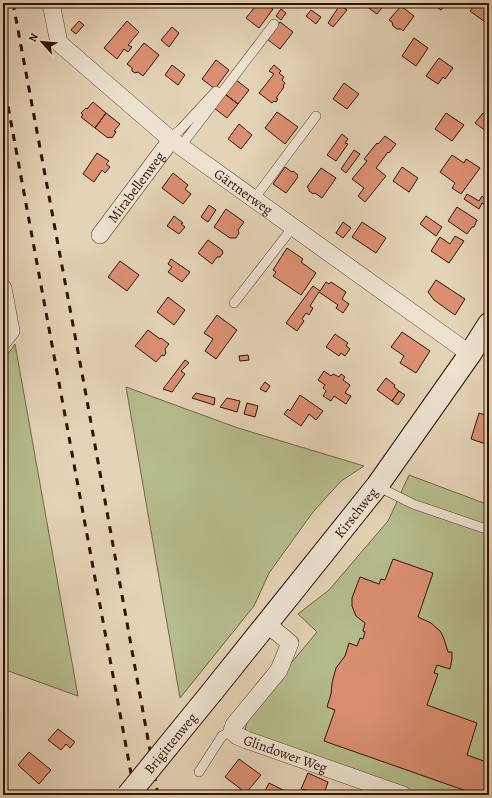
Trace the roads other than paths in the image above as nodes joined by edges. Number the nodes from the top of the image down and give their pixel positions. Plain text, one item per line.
1 (51, 3) edge
2 (274, 24) dead end
3 (265, 28) dead end
4 (316, 116) dead end
5 (174, 141) junction
6 (254, 199) junction
7 (293, 227) junction
8 (100, 235) dead end
9 (3, 288) edge
10 (234, 303) dead end
11 (489, 324) edge
12 (4, 341) edge
13 (470, 354) junction
14 (377, 486) junction
15 (489, 530) edge
16 (267, 624) junction
17 (212, 692) joint
18 (232, 731) junction
19 (199, 772) dead end
20 (128, 795) edge
21 (403, 795) edge

1 - 5 street, Gärtnerweg
2 - 5 lane
3 - 5 lane
4 - 6 lane
5 - 6 street, Gärtnerweg
5 - 8 street, Mirabellenweg
6 - 7 street, Gärtnerweg
7 - 10 lane
7 - 13 street, Gärtnerweg
9 - 12 street
11 - 13 street, Kirschweg
13 - 14 street, Kirschweg
14 - 15 lane
14 - 16 street, Kirschweg
16 - 17 street, Kirschweg
16 - 18 street, Glindower Weg
17 - 20 street, Brigittenweg, bridge
18 - 19 lane
18 - 21 street, Glindower Weg

